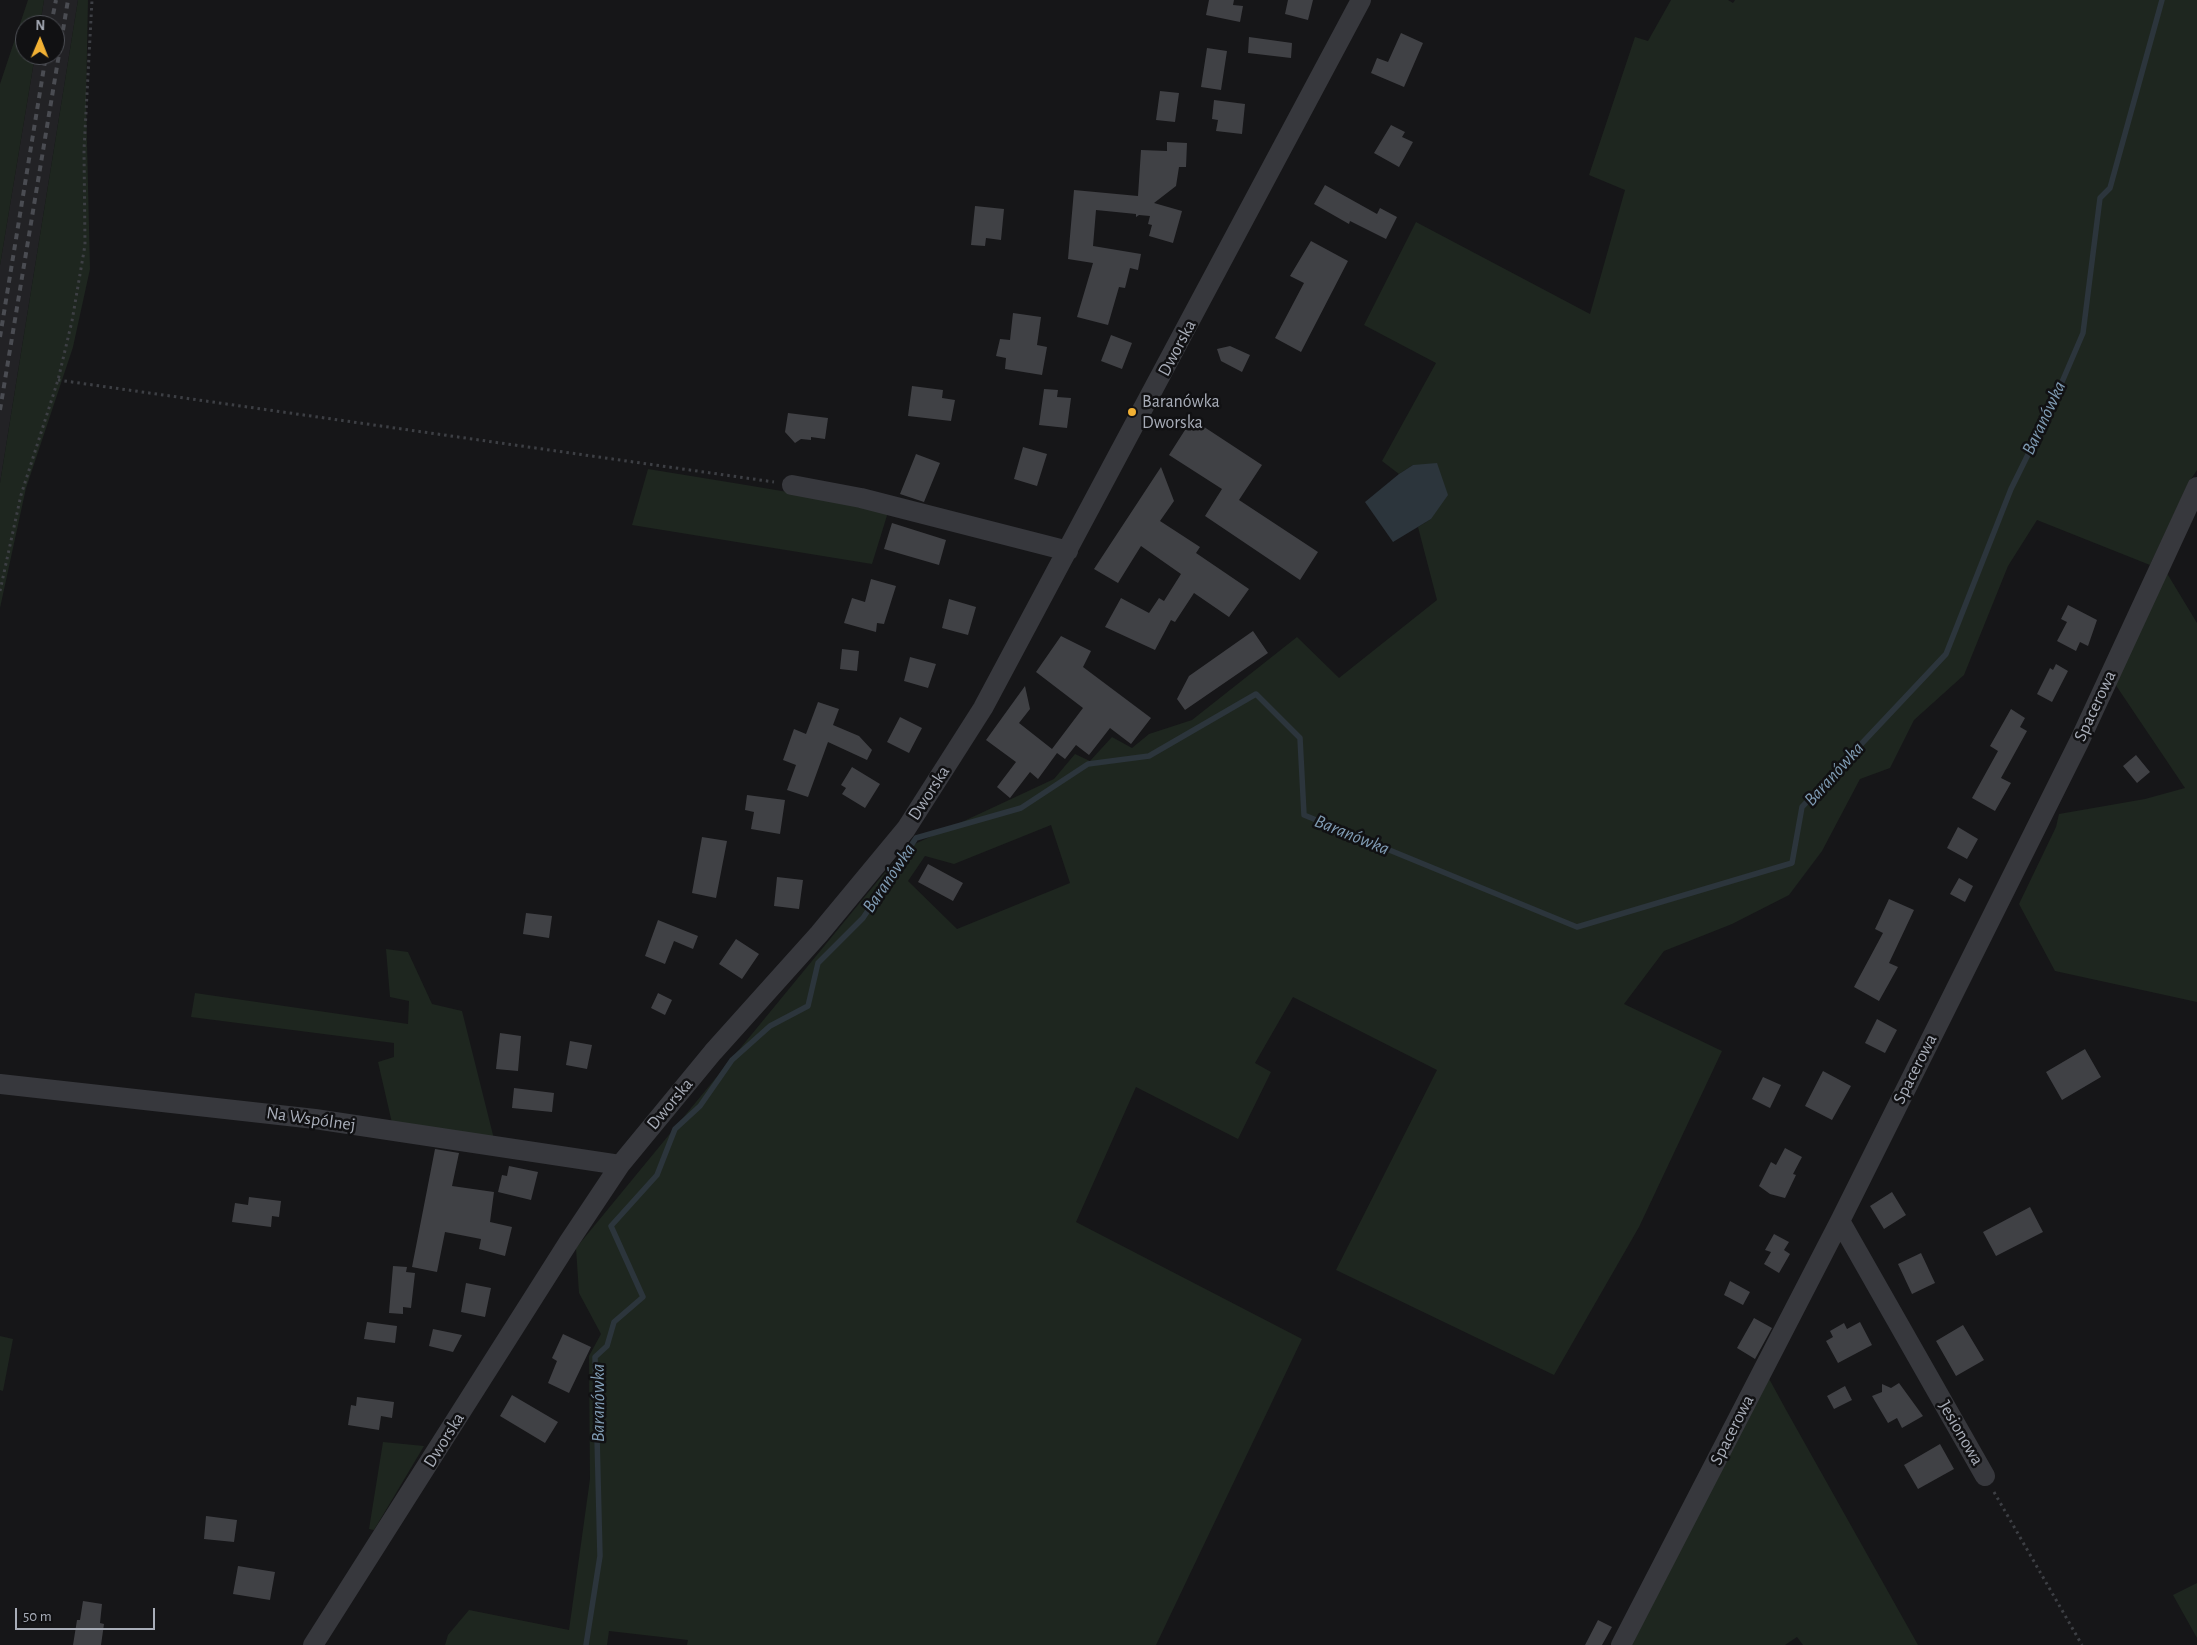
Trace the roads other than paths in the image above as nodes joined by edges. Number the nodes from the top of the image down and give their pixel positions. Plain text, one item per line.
1 (1361, 0) edge
2 (792, 485) road end
3 (2197, 487) edge
4 (1068, 551) junction
5 (0, 1084) edge
6 (620, 1165) junction
7 (1840, 1221) junction
8 (1985, 1476) road end
9 (313, 1645) edge
10 (1622, 1645) edge

1 - 4 street, Dworska
2 - 4 street
3 - 7 street, Spacerowa
4 - 6 street, Dworska
5 - 6 street, Na Wspólnej
6 - 9 street, Dworska
7 - 8 street, Jesionowa
7 - 10 street, Spacerowa

